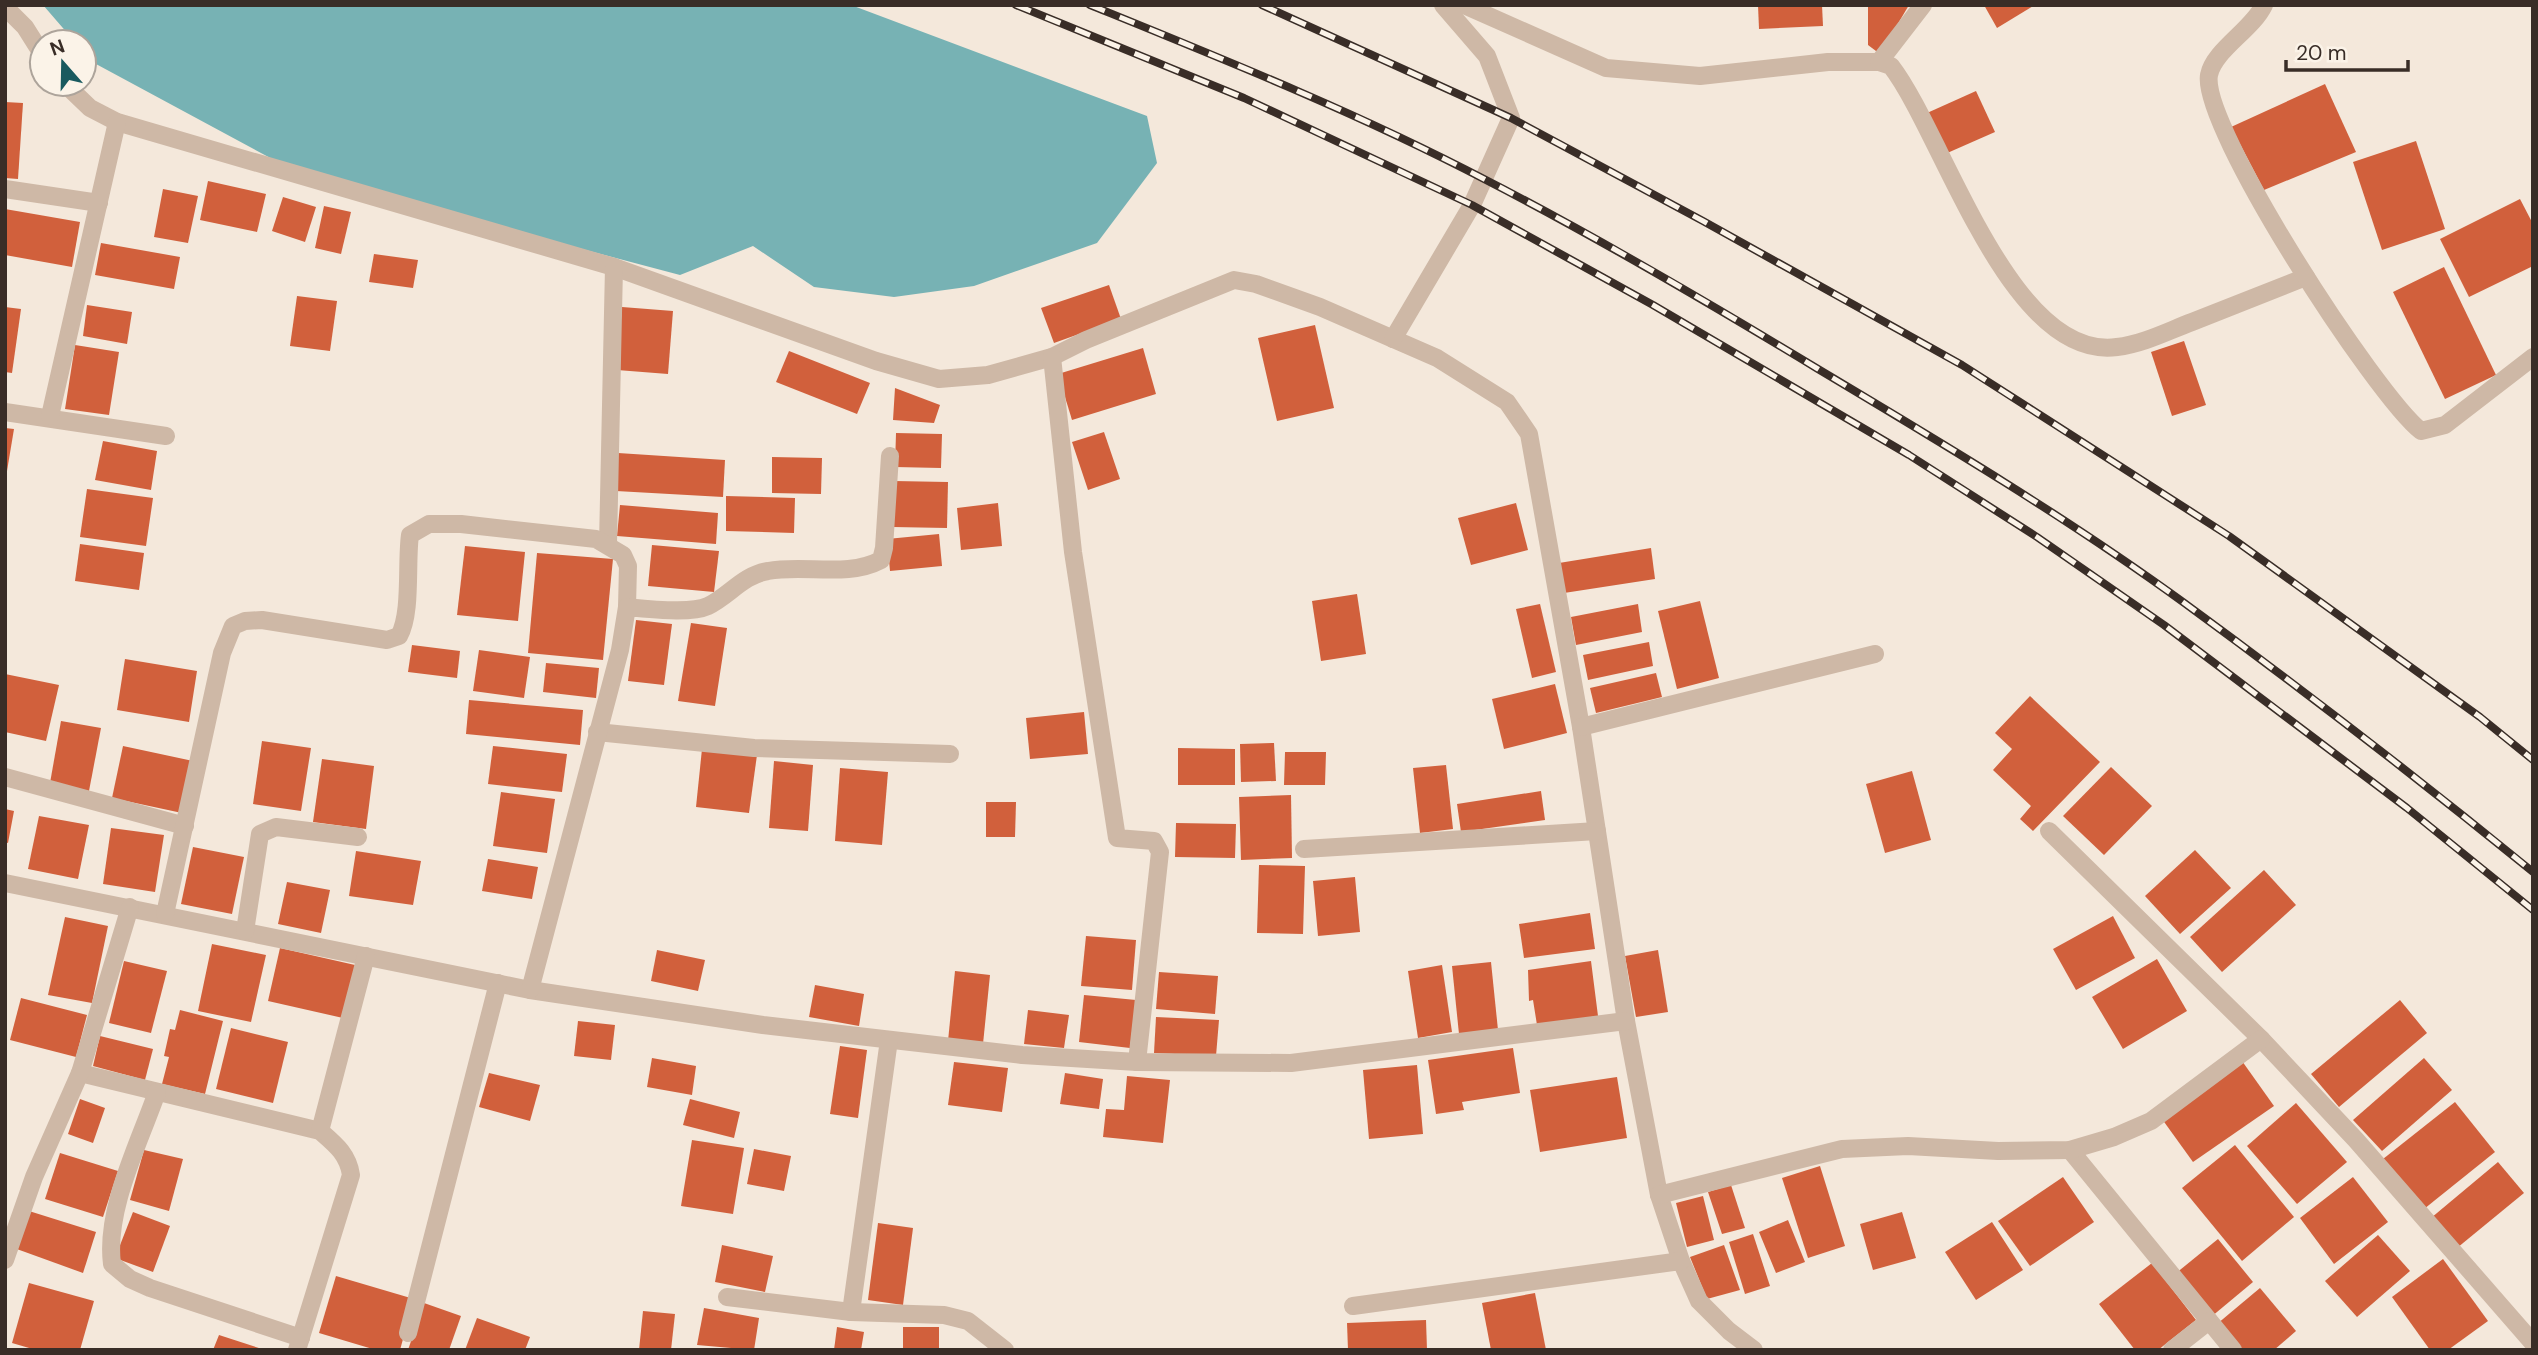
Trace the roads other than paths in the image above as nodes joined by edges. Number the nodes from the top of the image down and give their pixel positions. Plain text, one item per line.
1 (1443, 5) edge
2 (1464, 5) edge
3 (1923, 5) edge
4 (2264, 5) edge
5 (5, 7) edge
6 (28, 32) edge
7 (1879, 62) junction
8 (80, 98) edge
9 (117, 122) junction
10 (5, 189) edge
11 (99, 203) junction
12 (614, 267) junction
13 (2306, 277) junction
14 (1393, 339) junction
15 (1052, 357) junction
16 (2533, 357) edge
17 (5, 412) edge
18 (50, 416) junction
19 (166, 436) dead end
20 (890, 456) dead end
21 (608, 544) junction
22 (627, 607) junction
23 (1875, 654) dead end
24 (1581, 727) junction
25 (597, 733) junction
26 (950, 754) dead end
27 (5, 777) edge
28 (185, 826) junction
29 (1597, 831) junction
30 (2049, 831) dead end
31 (358, 837) dead end
32 (1304, 849) dead end
33 (5, 883) edge
34 (130, 907) junction
35 (165, 914) junction
36 (244, 931) junction
37 (366, 956) junction
38 (498, 983) junction
39 (530, 990) junction
40 (1626, 1021) junction
41 (2261, 1039) junction
42 (889, 1040) junction
43 (1137, 1062) junction
44 (80, 1073) junction
45 (157, 1092) junction
46 (320, 1131) junction
47 (2070, 1150) junction
48 (1660, 1195) junction
49 (5, 1260) edge
50 (1681, 1261) junction
51 (727, 1297) dead end
52 (1353, 1306) dead end
53 (851, 1312) junction
54 (2209, 1321) junction
55 (408, 1333) dead end
56 (2533, 1343) edge
57 (299, 1344) edge
58 (1005, 1350) edge
59 (1754, 1350) edge
60 (2172, 1350) edge
61 (2233, 1350) edge

1 - 14 street
2 - 7 street
3 - 7 street
4 - 13 street
5 - 6 street
7 - 13 street
8 - 9 street
9 - 11 street
9 - 12 street
10 - 11 street
11 - 18 street
12 - 15 street
12 - 21 street
13 - 16 street
14 - 15 street
14 - 24 street
15 - 43 street
17 - 18 street
18 - 19 street
20 - 22 street
21 - 22 street
21 - 28 street
22 - 25 street
23 - 24 street
24 - 29 street
25 - 26 street
25 - 39 street
27 - 28 street
28 - 35 street
29 - 32 street
29 - 40 street
30 - 41 street
31 - 36 street
33 - 34 street
34 - 35 street
34 - 44 street
35 - 36 street
36 - 37 street
37 - 38 street
37 - 46 street
38 - 39 street
38 - 55 street
39 - 42 street
40 - 43 street
40 - 48 street
41 - 47 street
41 - 56 street
42 - 43 street
42 - 53 street
44 - 45 street
44 - 49 street
45 - 46 street
45 - 57 street
46 - 57 street
47 - 48 street
47 - 54 street
48 - 50 street
50 - 52 street
50 - 59 street
51 - 53 street
53 - 58 street
54 - 60 street
54 - 61 street

